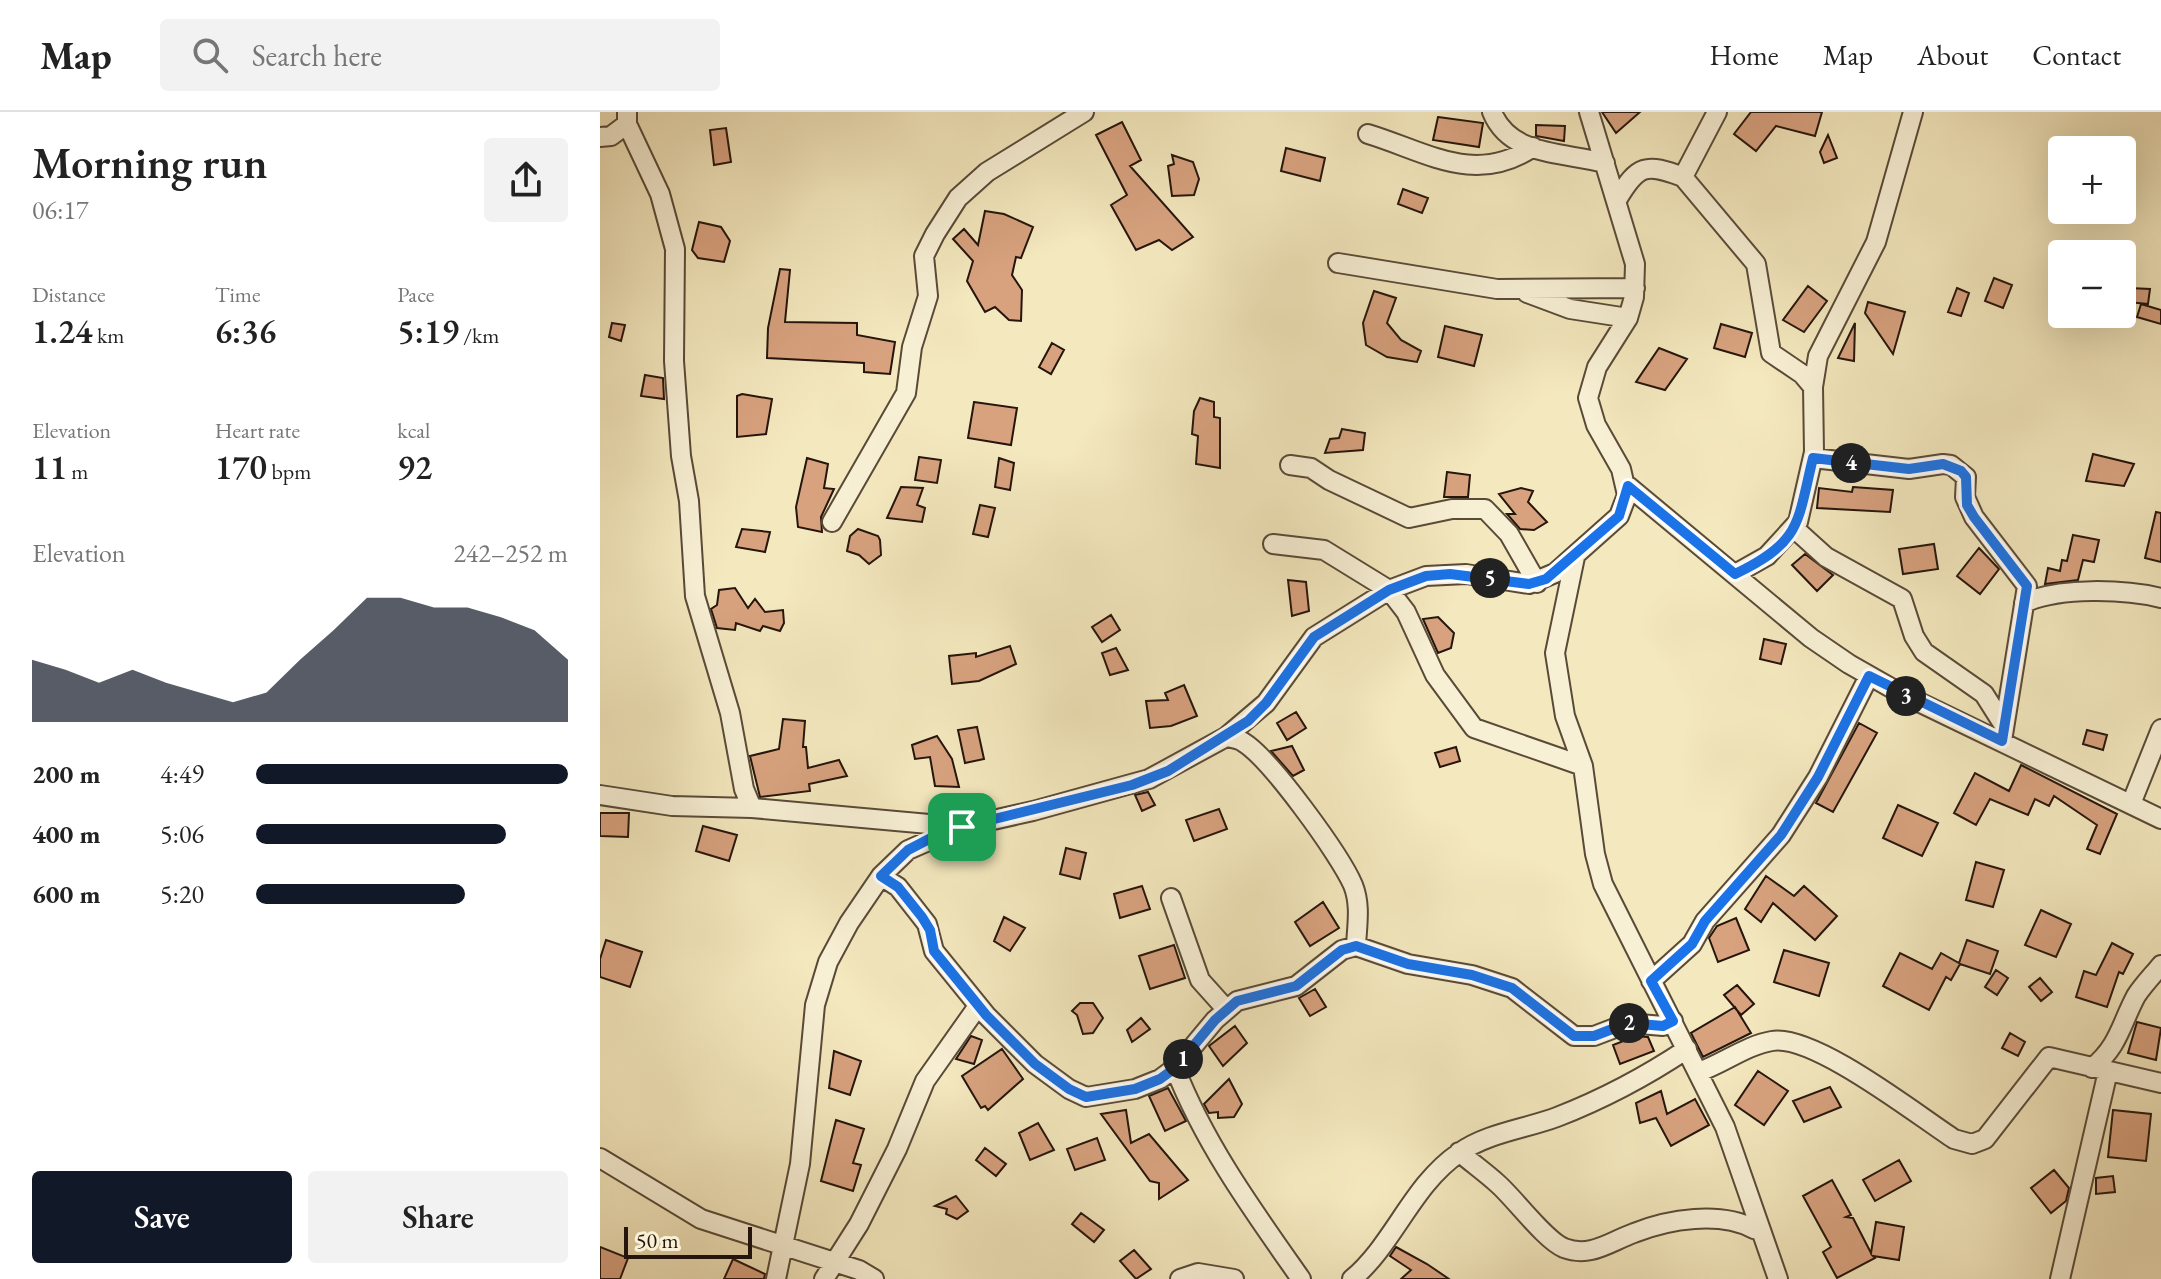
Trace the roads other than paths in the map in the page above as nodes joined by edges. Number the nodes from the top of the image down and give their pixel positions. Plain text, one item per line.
1 (1084, 112) edge
2 (1492, 112) edge
3 (1589, 112) edge
4 (1717, 112) edge
5 (1913, 112) edge
6 (627, 118) edge
7 (1368, 134) dead end
8 (600, 137) edge
9 (1533, 147) junction
10 (1605, 163) junction
11 (1683, 177) junction
12 (1617, 200) junction
13 (1338, 263) dead end
14 (1635, 288) junction
15 (1521, 290) junction
16 (1628, 318) junction
17 (1813, 387) junction
18 (1813, 458) junction
19 (1290, 465) dead end
20 (1628, 486) junction
21 (832, 522) dead end
22 (1795, 529) junction
23 (1273, 544) dead end
24 (1575, 557) junction
25 (1735, 574) junction
26 (1537, 583) junction
27 (1389, 590) junction
28 (2161, 598) edge
29 (2024, 603) junction
30 (1869, 676) junction
31 (2161, 729) edge
32 (2002, 733) junction
33 (1226, 737) junction
34 (1583, 766) junction
35 (600, 795) edge
36 (2131, 804) junction
37 (752, 808) junction
38 (2161, 819) edge
39 (962, 827) junction
40 (881, 876) junction
41 (1171, 898) dead end
42 (1356, 946) junction
43 (2161, 965) edge
44 (1651, 981) junction
45 (978, 1006) junction
46 (1226, 1009) junction
47 (1673, 1021) junction
48 (1687, 1049) junction
49 (1175, 1068) junction
50 (2100, 1070) junction
51 (1699, 1072) junction
52 (2161, 1083) edge
53 (1459, 1152) junction
54 (600, 1158) edge
55 (1757, 1226) junction
56 (785, 1246) junction
57 (834, 1263) junction
58 (776, 1279) edge
59 (824, 1279) edge
60 (874, 1279) edge
61 (1180, 1279) edge
62 (1234, 1279) edge
63 (1301, 1279) edge
64 (1352, 1279) edge
65 (1778, 1279) edge
66 (2060, 1279) edge

1 - 21 street
2 - 9 street
3 - 10 street
4 - 11 street
5 - 17 street
6 - 8 street
6 - 37 street
7 - 9 street
9 - 10 street
10 - 12 street
11 - 12 street
11 - 17 street
12 - 14 street
13 - 15 street
14 - 15 street
14 - 16 street
15 - 16 street
16 - 20 street
17 - 18 street
18 - 22 street
18 - 29 street
19 - 26 street
20 - 24 street
20 - 25 street
22 - 25 street
22 - 32 street
23 - 27 street
24 - 26 street
24 - 34 street
25 - 30 street
26 - 27 street
27 - 33 street
27 - 34 street
28 - 29 street
29 - 32 street
30 - 32 street
30 - 44 street
31 - 36 street
32 - 36 street
33 - 39 street
33 - 42 street
34 - 44 street
35 - 37 street
36 - 38 street
37 - 39 street
39 - 40 street
40 - 45 street
40 - 56 street
41 - 46 street
42 - 46 street
42 - 47 street
43 - 50 street
44 - 47 street
45 - 49 street
45 - 57 street
46 - 49 street
47 - 48 street
48 - 51 street
48 - 53 street
49 - 63 street
50 - 51 street
50 - 52 street
50 - 66 street
51 - 55 street
53 - 55 street
53 - 64 street
54 - 56 street
55 - 65 street
56 - 57 street
56 - 58 street
57 - 59 street
57 - 60 street
61 - 62 street

